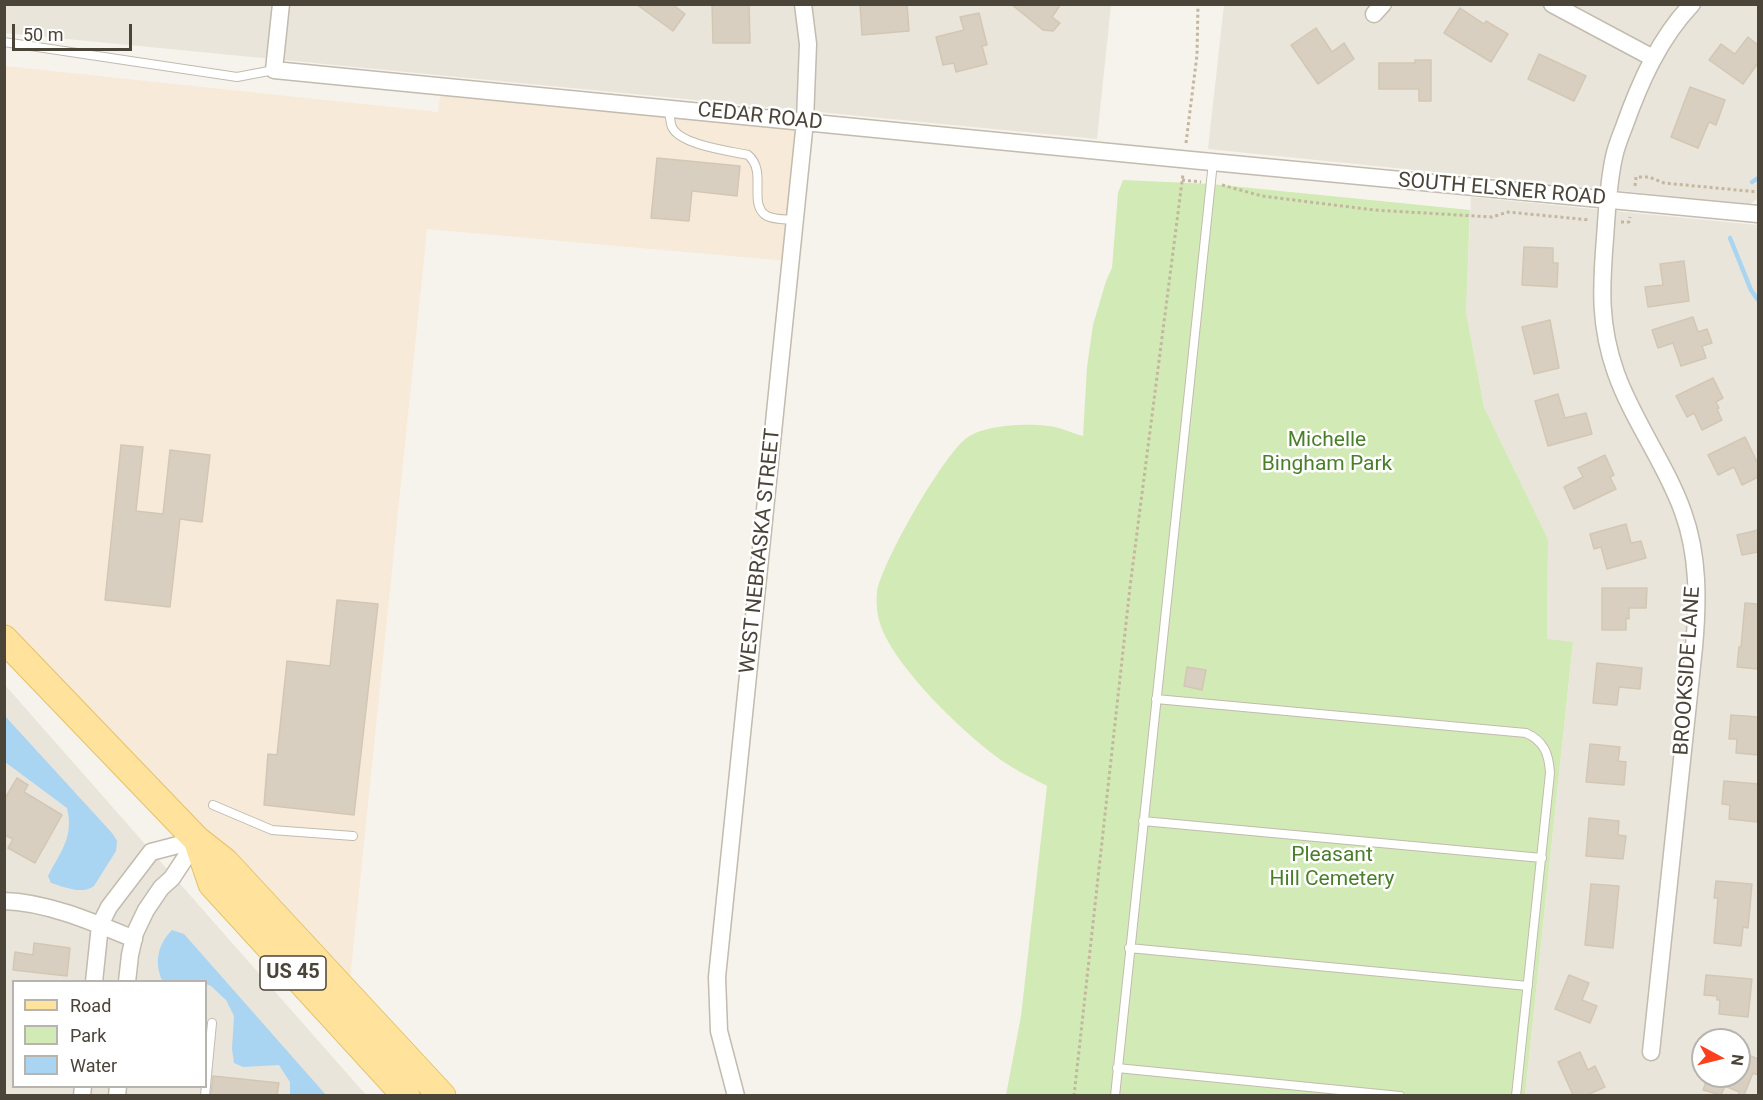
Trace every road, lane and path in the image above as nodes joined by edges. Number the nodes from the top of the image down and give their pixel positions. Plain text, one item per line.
1 (281, 4) edge
2 (803, 4) edge
3 (1198, 4) edge
4 (1552, 4) edge
5 (1692, 4) edge
6 (4, 42) edge
7 (1653, 58) junction
8 (274, 70) junction
9 (668, 108) junction
10 (806, 121) junction
11 (1184, 158) junction
12 (1213, 162) junction
13 (1246, 166) joint
14 (1607, 200) junction
15 (1758, 214) edge
16 (795, 220) junction
17 (4, 639) edge
18 (1156, 699) junction
19 (213, 806) dead end
20 (1143, 821) junction
21 (353, 837) dead end
22 (197, 840) junction
23 (1542, 858) junction
24 (4, 901) edge
25 (100, 925) junction
26 (134, 939) junction
27 (1129, 948) junction
28 (94, 980) edge
29 (127, 980) edge
30 (1528, 986) junction
31 (212, 1023) dead end
32 (1651, 1053) dead end
33 (1117, 1068) junction
34 (207, 1074) edge
35 (406, 1095) edge
36 (441, 1095) edge
37 (736, 1095) edge
38 (1074, 1095) edge
39 (1115, 1095) edge
40 (1400, 1095) edge
41 (1516, 1095) edge

1 - 8 street
2 - 10 street, WEST NEBRASKA STREET
3 - 11 path
4 - 7 street
5 - 7 street, BROOKSIDE LANE
6 - 8 lane
7 - 14 street, BROOKSIDE LANE
8 - 9 street, CEDAR ROAD
9 - 10 street, CEDAR ROAD
9 - 16 lane
10 - 11 street, CEDAR ROAD
10 - 16 street, WEST NEBRASKA STREET
11 - 12 street, CEDAR ROAD
11 - 38 path
12 - 13 street, CEDAR ROAD
12 - 18 lane
13 - 14 street, SOUTH ELSNER ROAD
14 - 15 street, SOUTH ELSNER ROAD
14 - 32 street, BROOKSIDE LANE
16 - 37 street, WEST NEBRASKA STREET
17 - 22 main road, US 45
18 - 20 lane
18 - 23 lane
19 - 21 lane
20 - 23 lane
20 - 27 lane
22 - 25 street
22 - 26 street
22 - 35 main road, US 45
22 - 36 main road, US 45
23 - 30 lane
24 - 25 street
25 - 26 street
25 - 28 street
26 - 29 street
27 - 30 lane
27 - 33 lane
30 - 41 lane
31 - 34 lane
33 - 39 lane
33 - 40 lane

